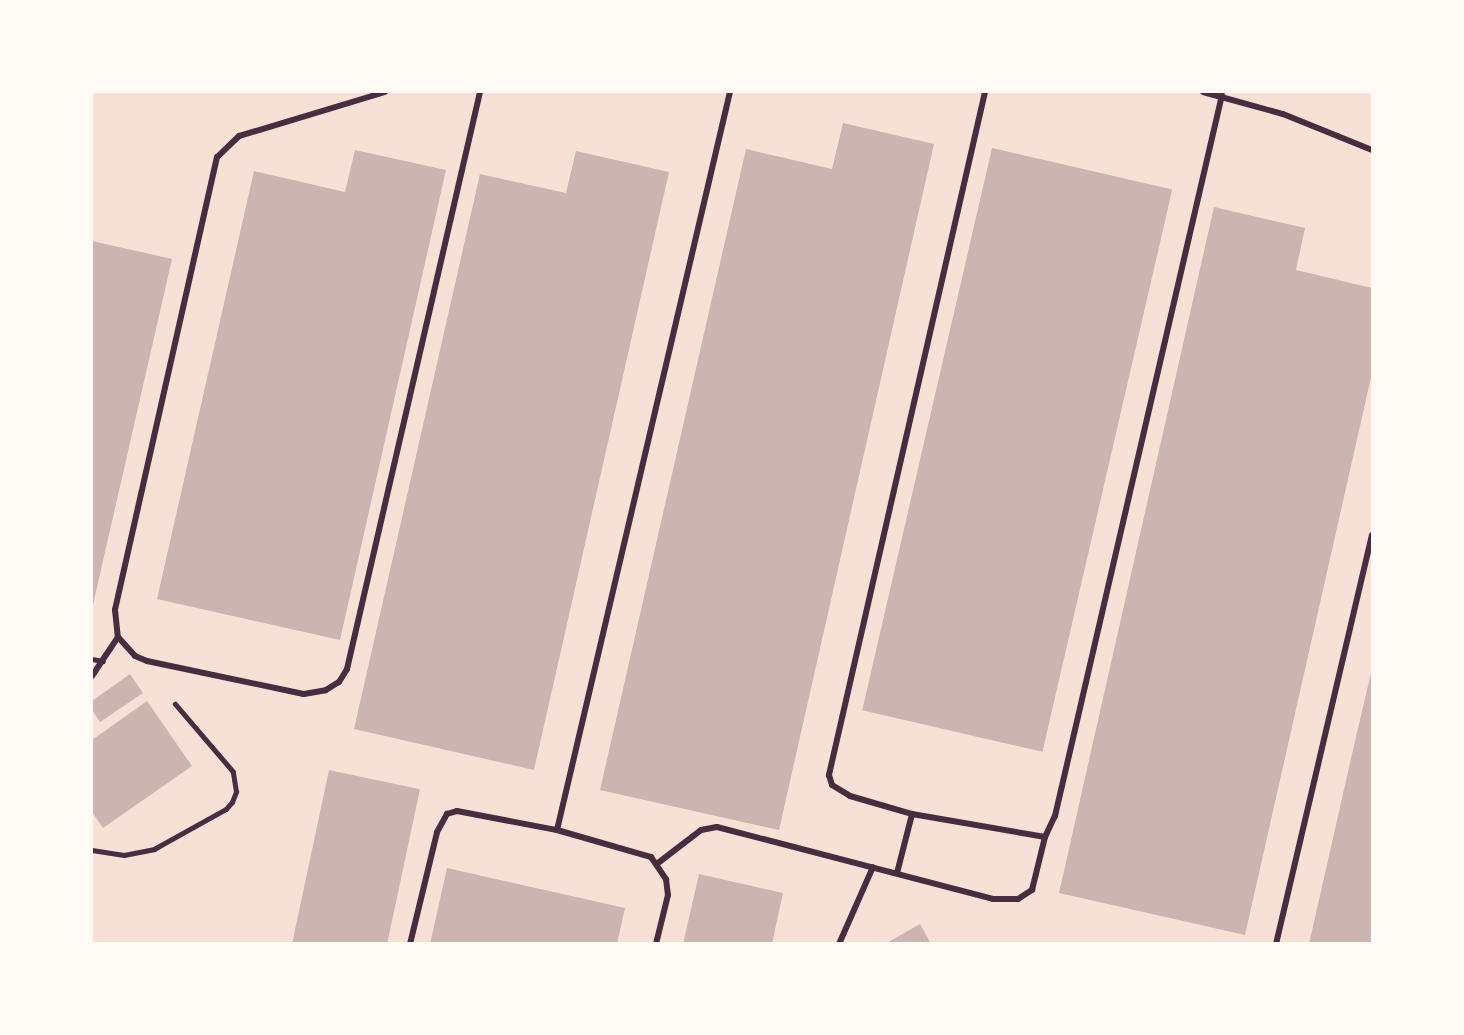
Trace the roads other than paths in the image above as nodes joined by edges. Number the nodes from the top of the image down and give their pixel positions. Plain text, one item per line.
1 (385, 92) edge
2 (480, 92) edge
3 (730, 92) edge
4 (985, 92) edge
5 (1203, 92) edge
6 (1222, 96) junction
7 (1372, 150) edge
8 (1372, 535) edge
9 (118, 637) junction
10 (92, 659) edge
11 (103, 661) junction
12 (92, 676) edge
13 (176, 704) dead end
14 (912, 814) junction
15 (557, 830) junction
16 (1046, 837) junction
17 (92, 850) edge
18 (658, 863) junction
19 (873, 867) junction
20 (897, 873) junction
21 (410, 944) edge
22 (656, 944) edge
23 (839, 944) edge
24 (1276, 944) edge

1 - 9 street
2 - 9 street
3 - 15 street
4 - 14 street
5 - 6 street
6 - 7 street
6 - 16 street
8 - 24 street
9 - 11 street
10 - 11 lane
11 - 12 street
13 - 17 lane
14 - 16 street
14 - 20 street
15 - 18 street
15 - 21 street
16 - 20 street
18 - 19 street
18 - 22 street
19 - 20 street
19 - 23 street

